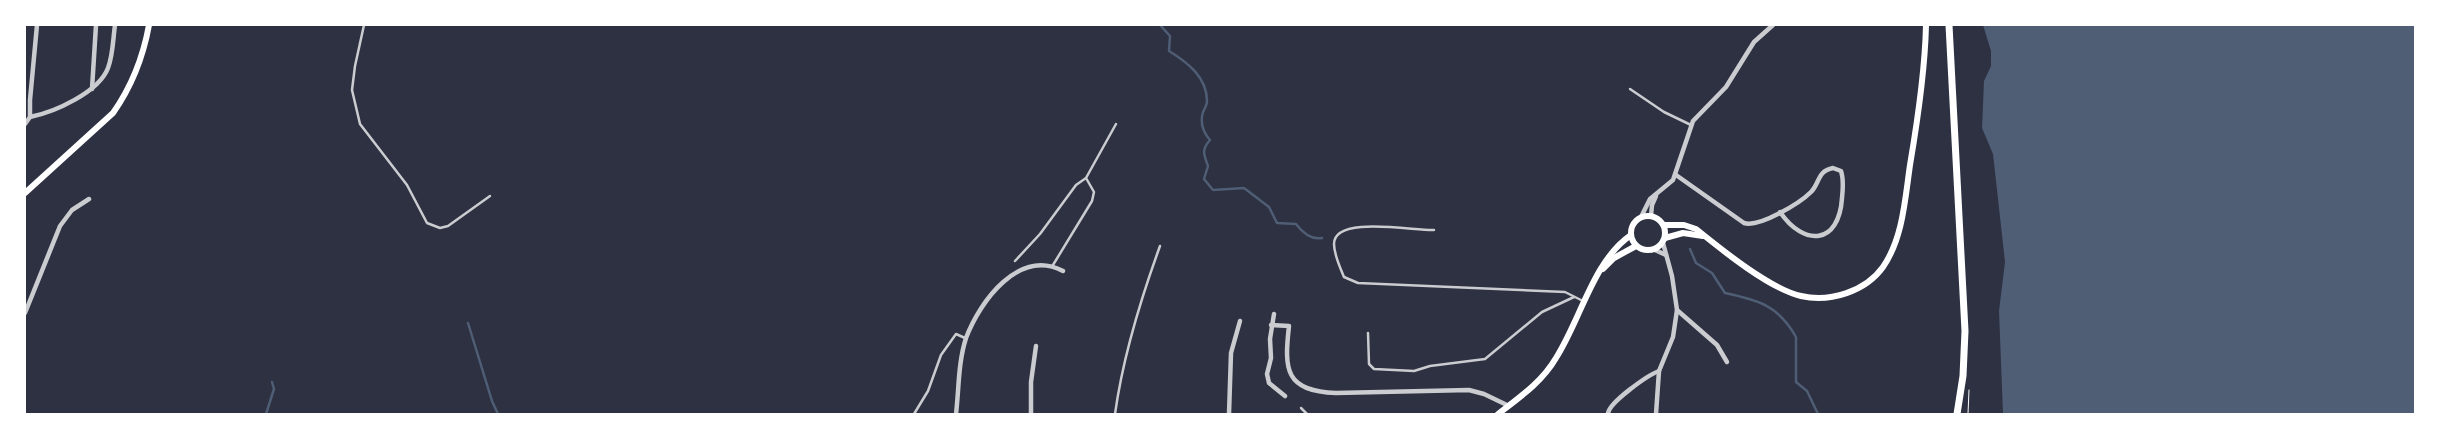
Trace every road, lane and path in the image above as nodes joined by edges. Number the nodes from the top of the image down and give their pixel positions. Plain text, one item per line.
1 (37, 25) edge
2 (96, 25) edge
3 (115, 25) edge
4 (149, 25) edge
5 (364, 25) edge
6 (1773, 25) edge
7 (1926, 25) edge
8 (1949, 25) edge
9 (92, 89) junction
10 (1630, 89) dead end
11 (30, 117) junction
12 (25, 124) edge
13 (1116, 124) dead end
14 (1691, 125) junction
15 (1676, 175) junction
16 (1086, 178) junction
17 (25, 193) edge
18 (1657, 195) junction
19 (490, 196) dead end
20 (89, 199) dead end
21 (1780, 212) junction
22 (1651, 216) junction
23 (1642, 217) junction
24 (1664, 225) junction
25 (1434, 230) dead end
26 (1631, 235) junction
27 (1704, 236) junction
28 (1664, 241) junction
29 (1160, 246) dead end
30 (1636, 246) junction
31 (1655, 250) junction
32 (1666, 255) junction
33 (1015, 261) dead end
34 (1053, 265) junction
35 (1063, 271) dead end
36 (1601, 272) junction
37 (1574, 297) junction
38 (1585, 302) junction
39 (1677, 310) junction
40 (25, 313) edge
41 (1274, 314) dead end
42 (1240, 321) dead end
43 (1271, 325) junction
44 (1368, 333) dead end
45 (966, 338) junction
46 (1036, 346) dead end
47 (1728, 362) dead end
48 (1659, 371) junction
49 (1285, 396) dead end
50 (1509, 406) junction
51 (1301, 408) dead end
52 (914, 414) edge
53 (956, 414) edge
54 (1031, 414) edge
55 (1115, 414) edge
56 (1229, 414) edge
57 (1307, 414) edge
58 (1498, 414) edge
59 (1608, 414) edge
60 (1656, 414) edge
61 (1957, 414) edge

1 - 11 street
2 - 9 street
3 - 9 street
4 - 17 main road
5 - 19 lane
6 - 14 street
7 - 27 main road
8 - 61 main road
9 - 11 street
10 - 14 lane
11 - 12 street
13 - 16 lane
14 - 15 street
15 - 18 street
15 - 21 street
16 - 33 lane
16 - 34 lane
18 - 22 street
18 - 23 street
20 - 40 street
21 - 21 street
22 - 23 main road
22 - 24 main road
23 - 26 main road
24 - 27 main road
24 - 28 main road
25 - 37 lane
26 - 30 main road
26 - 36 main road
27 - 28 main road
28 - 31 main road
28 - 32 street
29 - 55 lane
30 - 31 main road
30 - 36 main road
31 - 32 street
32 - 39 street
34 - 35 street
34 - 45 street
36 - 38 main road
37 - 38 lane
37 - 44 lane
38 - 50 main road
39 - 47 street
39 - 48 street
41 - 43 street
42 - 56 street
43 - 49 street
43 - 50 street
45 - 52 lane
45 - 53 street
46 - 54 street
48 - 59 street
48 - 60 street
50 - 58 main road
51 - 57 lane

